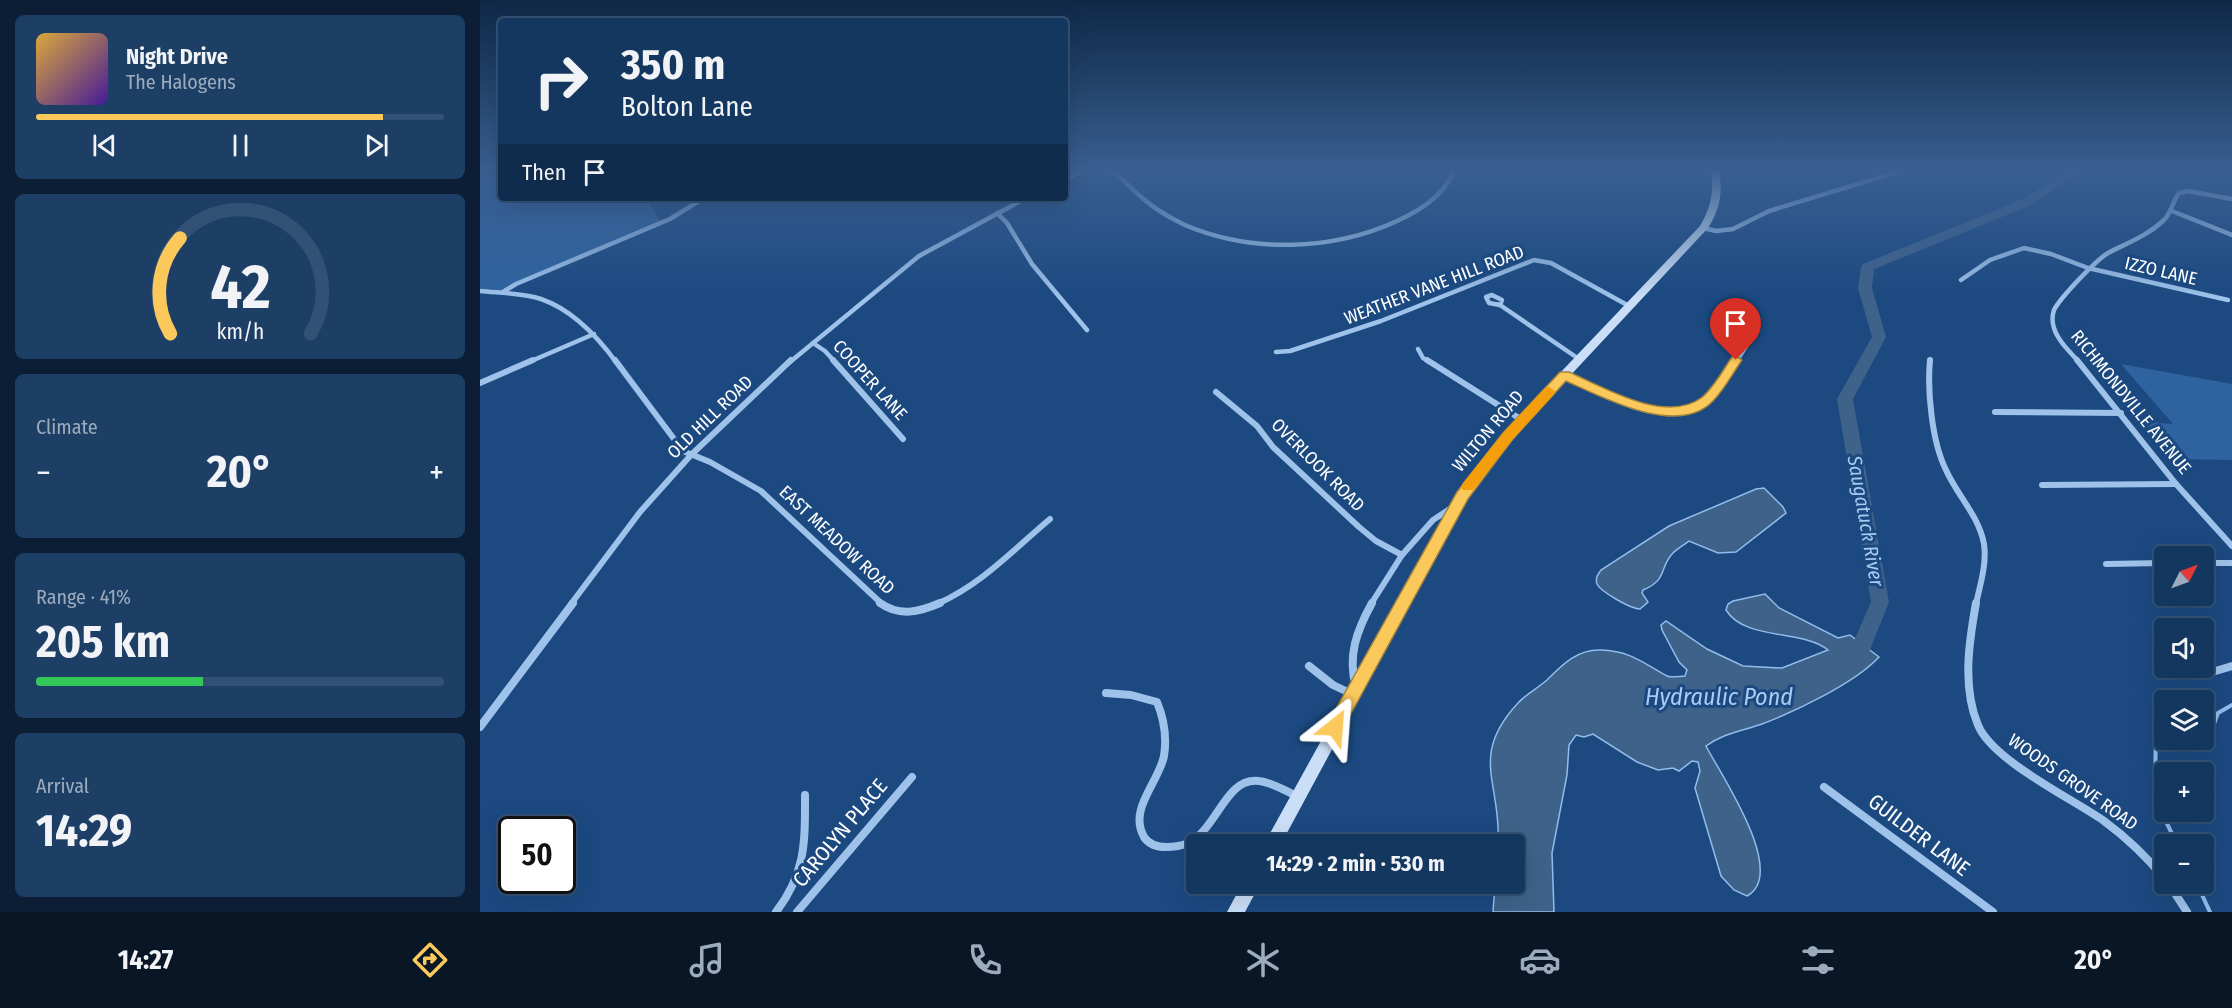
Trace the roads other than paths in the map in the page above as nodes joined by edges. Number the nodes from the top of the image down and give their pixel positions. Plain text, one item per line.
1 (997, 213) edge
2 (680, 214) edge
3 (996, 214) edge
4 (1167, 214) edge
5 (1409, 214) edge
6 (1713, 214) edge
7 (1764, 214) edge
8 (2169, 214) edge
9 (2178, 214) edge
10 (1703, 228) junction
11 (2232, 235) edge
12 (2088, 268) junction
13 (1961, 280) dead end
14 (480, 291) edge
15 (503, 292) junction
16 (2228, 300) dead end
17 (1500, 305) dead end
18 (1629, 306) junction
19 (1757, 329) dead end
20 (1087, 330) dead end
21 (594, 334) junction
22 (813, 343) junction
23 (1418, 349) dead end
24 (1276, 352) dead end
25 (1580, 358) junction
26 (1930, 360) dead end
27 (1564, 375) junction
28 (480, 383) edge
29 (1216, 392) dead end
30 (1995, 412) dead end
31 (2121, 413) junction
32 (1522, 420) junction
33 (903, 439) dead end
34 (691, 455) junction
35 (2176, 484) junction
36 (2042, 485) dead end
37 (1457, 505) junction
38 (1050, 519) dead end
39 (2232, 546) edge
40 (1402, 555) junction
41 (2232, 562) edge
42 (2154, 563) edge
43 (2214, 563) edge
44 (2106, 564) dead end
45 (1309, 666) dead end
46 (2232, 666) edge
47 (2214, 671) edge
48 (1354, 690) junction
49 (1107, 693) dead end
50 (482, 723) edge
51 (912, 777) dead end
52 (1824, 787) dead end
53 (806, 795) dead end
54 (1297, 797) junction
55 (1277, 834) edge
56 (2154, 863) edge
57 (1246, 894) edge
58 (2175, 894) edge
59 (776, 912) edge
60 (797, 912) edge
61 (1236, 912) edge
62 (1993, 912) edge
63 (2187, 912) edge

1 - 20 street
2 - 15 street
3 - 22 street, OLD HILL ROAD
4 - 5 street
6 - 10 main road, WILTON ROAD
7 - 10 street
8 - 12 street, RICHMONDVILLE AVENUE
9 - 11 street
10 - 18 main road, WILTON ROAD
12 - 13 street, IZZO LANE
12 - 16 street, IZZO LANE
12 - 31 street, RICHMONDVILLE AVENUE
14 - 15 street
15 - 21 street
17 - 25 street
18 - 24 street, WEATHER VANE HILL ROAD
18 - 25 main road, WILTON ROAD
19 - 27 street
21 - 28 street
21 - 34 street
22 - 33 street, COOPER LANE
22 - 34 street, OLD HILL ROAD
23 - 32 street
25 - 27 main road, WILTON ROAD
26 - 56 street, WOODS GROVE ROAD
27 - 32 main road, WILTON ROAD
29 - 40 street, OVERLOOK ROAD
30 - 31 street
31 - 35 street, RICHMONDVILLE AVENUE
32 - 37 main road, WILTON ROAD
34 - 38 street, EAST MEADOW ROAD
34 - 50 street, OLD HILL ROAD
35 - 36 street
35 - 39 street, RICHMONDVILLE AVENUE
37 - 40 street
37 - 48 main road, WILTON ROAD
40 - 48 street
41 - 43 street
42 - 44 street
45 - 48 street
46 - 47 street
48 - 54 main road, WILTON ROAD
49 - 54 street
51 - 60 street, CAROLYN PLACE
52 - 62 street, GUILDER LANE
53 - 59 street
54 - 55 main road, WILTON ROAD
57 - 61 main road
58 - 63 street

